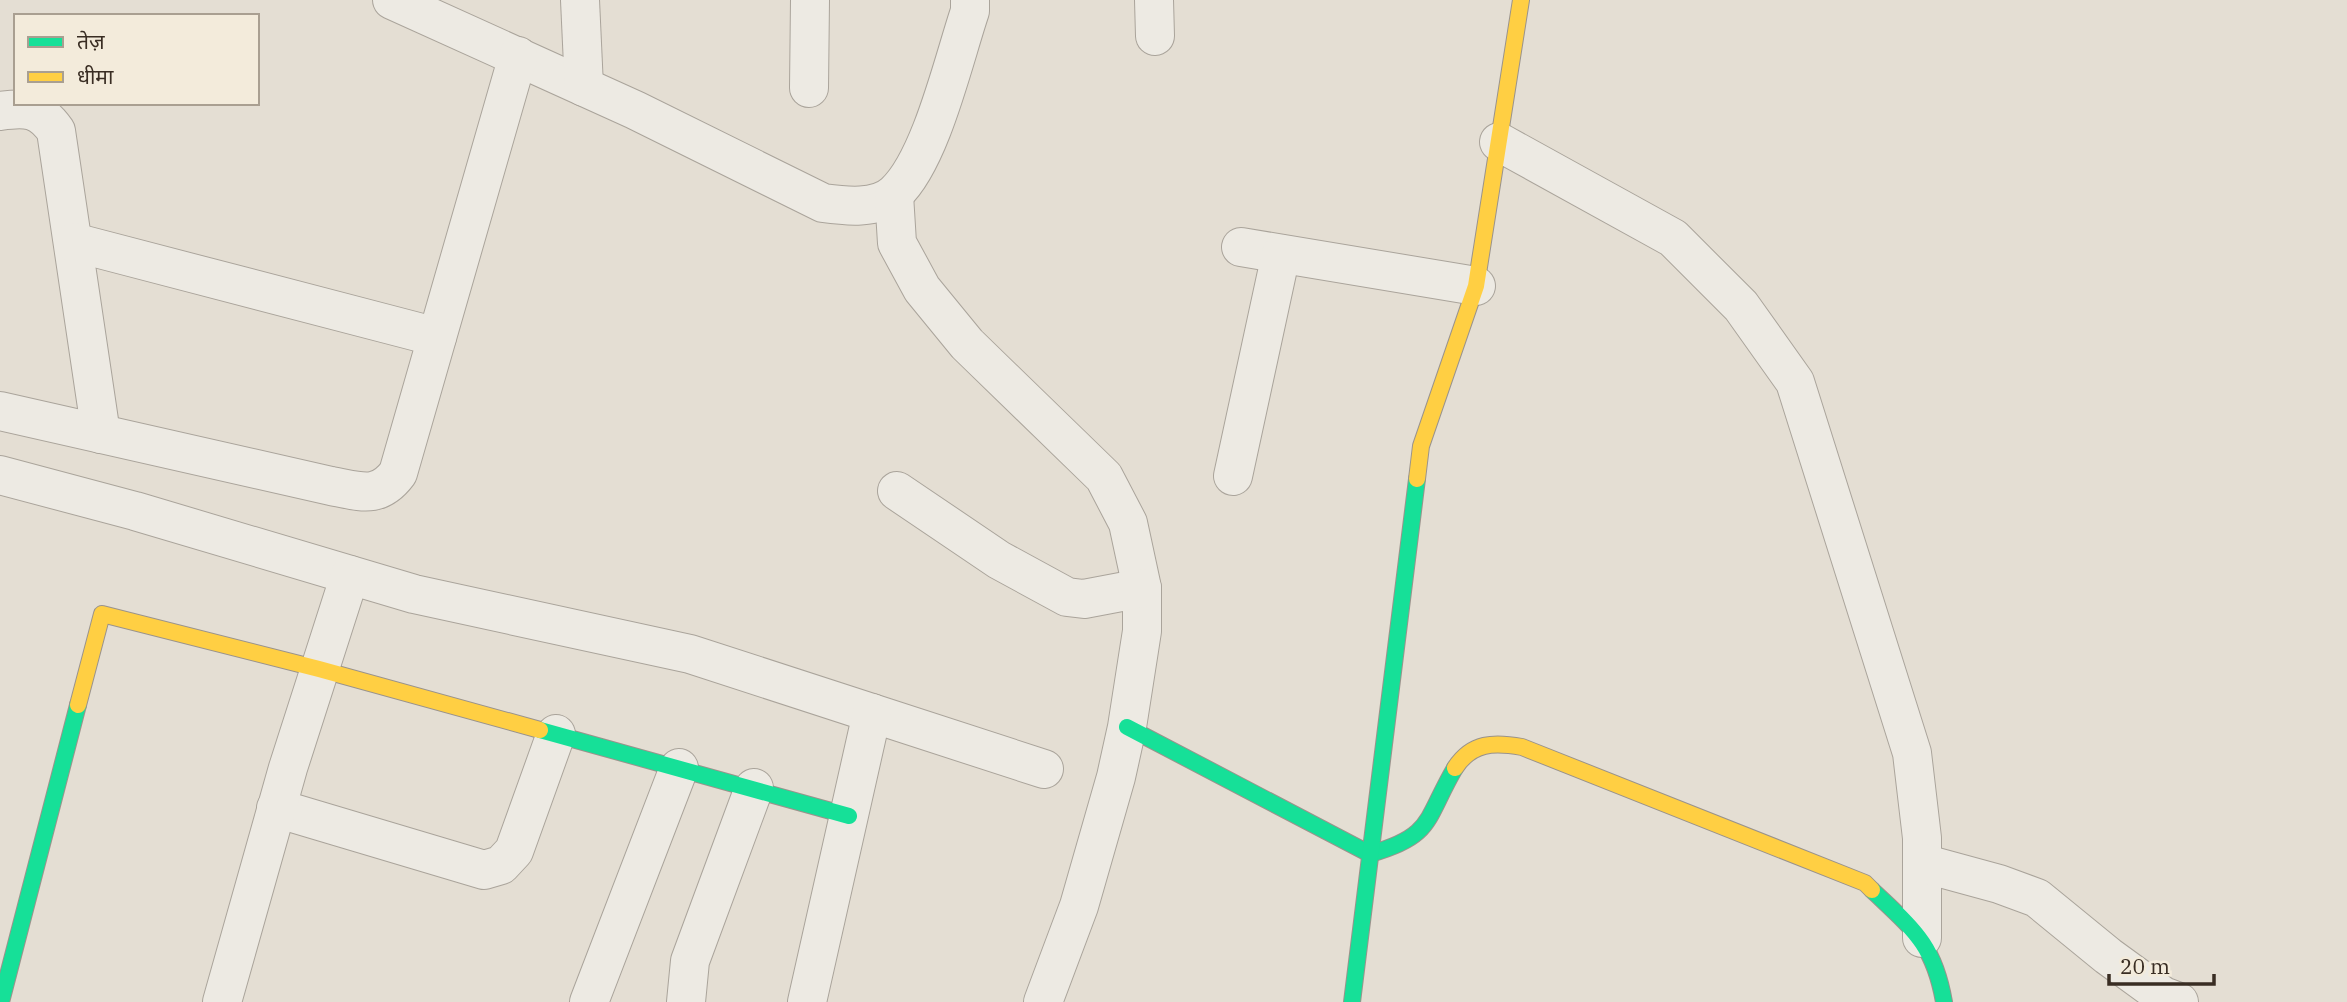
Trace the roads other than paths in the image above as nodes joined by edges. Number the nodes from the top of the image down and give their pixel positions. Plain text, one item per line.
1 (392, 0) edge
2 (580, 0) edge
3 (810, 0) edge
4 (970, 0) edge
5 (1521, 0) edge
6 (518, 56) junction
7 (584, 87) junction
8 (808, 88) dead end
9 (0, 111) edge
10 (1499, 142) junction
11 (894, 195) junction
12 (73, 242) junction
13 (1241, 247) dead end
14 (1281, 254) junction
15 (1476, 286) junction
16 (437, 337) junction
17 (0, 411) edge
18 (101, 434) junction
19 (0, 475) edge
20 (1233, 476) dead end
21 (897, 491) dead end
22 (350, 575) junction
23 (1142, 589) junction
24 (319, 669) junction
25 (872, 713) junction
26 (1127, 727) junction
27 (556, 734) junction
28 (679, 768) junction
29 (1044, 769) dead end
30 (754, 788) junction
31 (276, 808) junction
32 (849, 816) junction
33 (1370, 854) junction
34 (1923, 863) junction
35 (1922, 938) junction
36 (1, 1002) edge
37 (222, 1002) edge
38 (589, 1002) edge
39 (686, 1002) edge
40 (807, 1002) edge
41 (1043, 1002) edge
42 (1352, 1002) edge
43 (1944, 1002) edge
44 (2179, 1002) edge

1 - 6 street
2 - 7 street
3 - 8 street
4 - 11 street
5 - 10 street
6 - 7 street
6 - 16 street
7 - 11 street
9 - 12 street
10 - 15 street
10 - 34 street
11 - 23 street
12 - 16 street
12 - 18 street
13 - 14 street
14 - 15 street
14 - 20 street
15 - 33 street
16 - 18 street
17 - 18 street
19 - 22 street
21 - 23 street
22 - 24 street
22 - 25 street
23 - 26 street
24 - 27 street
24 - 31 street
24 - 36 street
25 - 29 street
25 - 32 street
26 - 33 street
26 - 41 street
27 - 28 street
27 - 31 street
28 - 30 street
28 - 38 street
30 - 32 street
30 - 39 street
31 - 37 street
32 - 40 street
33 - 35 street
33 - 42 street
34 - 35 street
34 - 44 street
35 - 43 street

